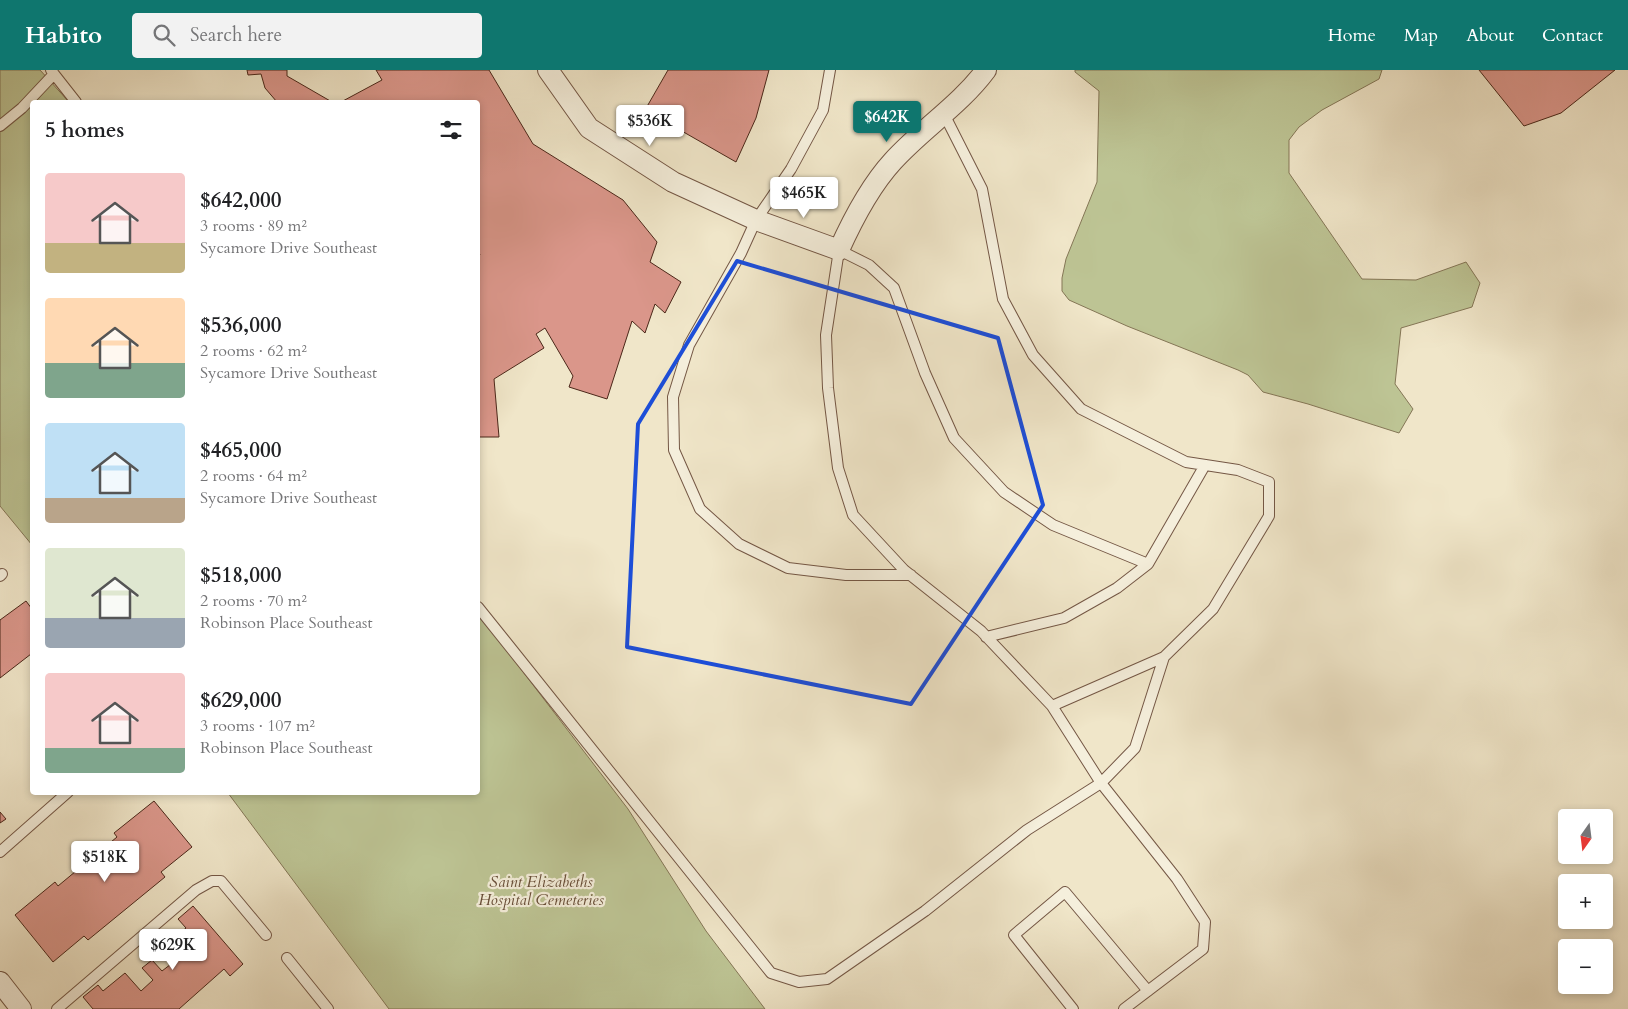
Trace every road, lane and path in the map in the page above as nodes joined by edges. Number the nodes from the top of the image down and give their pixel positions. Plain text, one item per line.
1 (548, 70) edge
2 (830, 70) edge
3 (986, 70) edge
4 (52, 72) edge
5 (74, 100) edge
6 (944, 114) junction
7 (0, 126) edge
8 (756, 220) junction
9 (839, 250) junction
10 (1205, 465) junction
11 (1148, 564) junction
12 (911, 575) junction
13 (480, 609) edge
14 (986, 637) junction
15 (1164, 657) junction
16 (1052, 706) junction
17 (1101, 783) junction
18 (65, 795) edge
19 (0, 852) edge
20 (266, 936) dead end
21 (287, 958) dead end
22 (0, 982) edge
23 (1148, 991) junction
24 (21, 1009) edge
25 (56, 1009) edge
26 (328, 1009) edge
27 (1073, 1009) edge
28 (1124, 1009) edge

1 - 8 street
2 - 8 lane
3 - 6 street
4 - 5 lane
4 - 7 lane
6 - 9 street
6 - 10 lane
8 - 9 street
8 - 12 lane
9 - 11 lane
9 - 12 lane
10 - 11 lane
10 - 15 lane
11 - 14 lane
12 - 14 lane
13 - 17 lane
14 - 16 lane
15 - 16 lane
15 - 17 lane
16 - 17 lane
17 - 23 lane
18 - 19 lane
20 - 25 lane
21 - 26 lane
22 - 24 street
23 - 27 lane
23 - 28 lane

